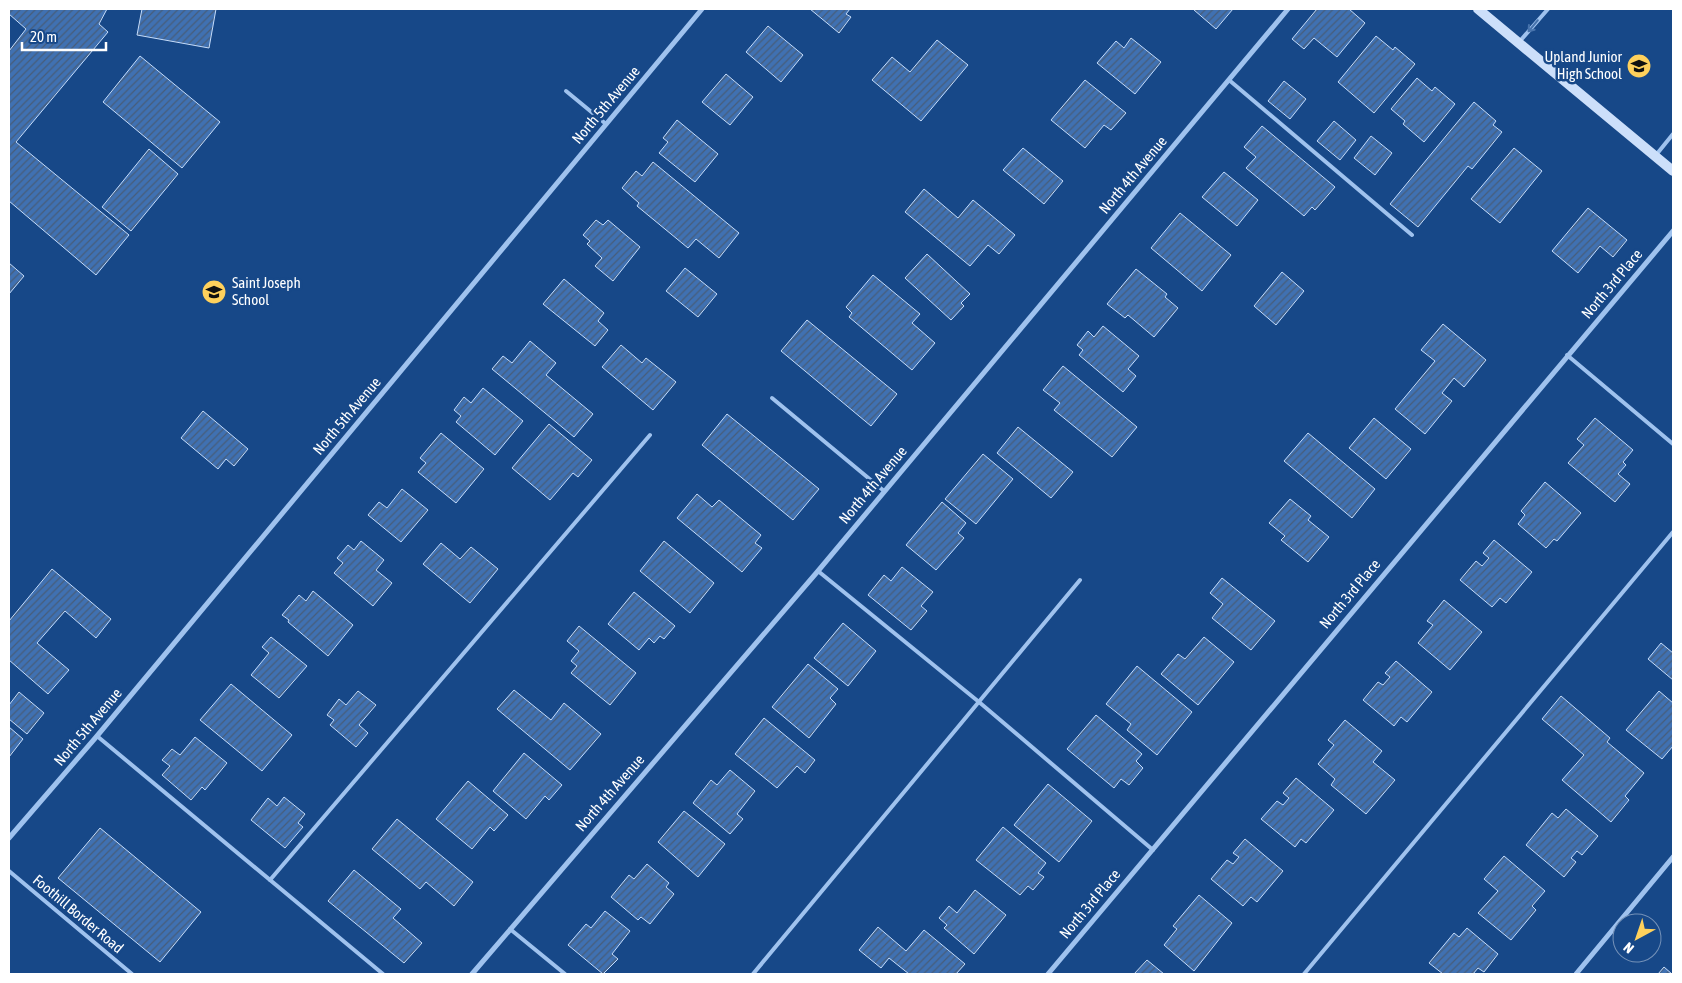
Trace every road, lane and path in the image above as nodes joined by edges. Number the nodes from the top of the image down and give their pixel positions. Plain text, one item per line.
1 (702, 9) edge
2 (1288, 9) edge
3 (1478, 9) edge
4 (1548, 9) edge
5 (1519, 43) junction
6 (1229, 80) junction
7 (566, 91) dead end
8 (606, 124) junction
9 (1673, 134) edge
10 (1655, 156) junction
11 (1673, 171) edge
12 (1673, 230) edge
13 (1412, 235) dead end
14 (1568, 355) junction
15 (772, 398) dead end
16 (650, 435) dead end
17 (1673, 444) edge
18 (884, 491) junction
19 (1673, 532) edge
20 (818, 571) junction
21 (1080, 580) dead end
22 (979, 702) junction
23 (97, 736) junction
24 (9, 838) edge
25 (1153, 850) junction
26 (1673, 857) edge
27 (9, 871) edge
28 (270, 880) junction
29 (510, 929) junction
30 (132, 974) edge
31 (383, 974) edge
32 (472, 974) edge
33 (565, 974) edge
34 (753, 974) edge
35 (1048, 974) edge
36 (1304, 974) edge
37 (1576, 974) edge

1 - 8 street, North 5th Avenue
2 - 6 street, North 4th Avenue
3 - 5 street
4 -> 5 lane
5 - 10 street
6 - 13 lane
6 - 18 street, North 4th Avenue
7 - 8 lane
8 - 23 street, North 5th Avenue
9 - 10 lane
10 - 11 street
12 - 14 street, North 3rd Place
14 - 17 lane
14 - 25 street, North 3rd Place
15 - 18 lane
16 - 28 lane
18 - 20 street, North 4th Avenue
19 - 36 lane
20 - 22 lane
20 - 29 street, North 4th Avenue
21 - 22 lane
22 - 25 lane
22 - 34 lane
23 - 24 street, North 5th Avenue
23 - 28 lane
25 - 35 street, North 3rd Place
26 - 37 street
27 - 30 lane, Foothill Border Road
28 - 31 lane
29 - 32 street, North 4th Avenue
29 - 33 lane

